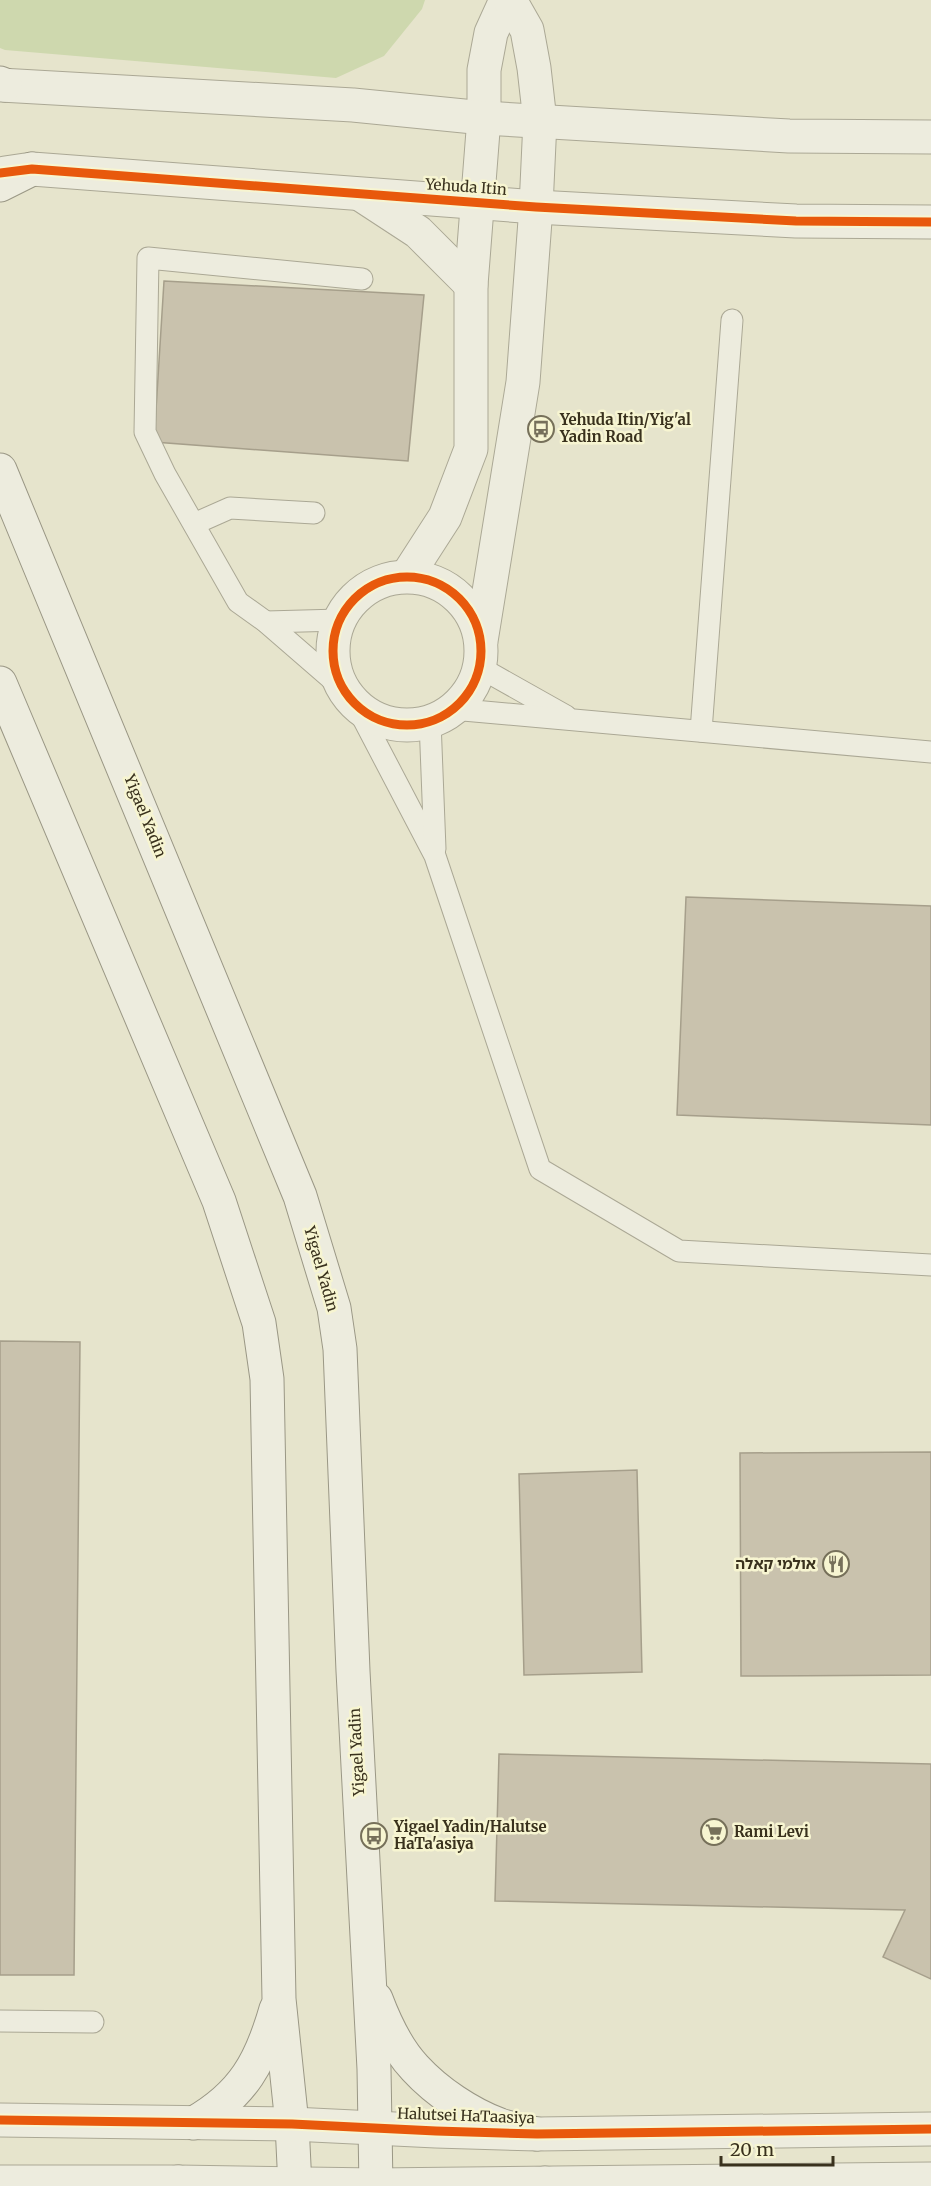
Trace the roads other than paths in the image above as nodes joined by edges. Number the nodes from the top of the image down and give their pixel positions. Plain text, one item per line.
1 (508, 0) edge
2 (2, 84) edge
3 (484, 118) junction
4 (540, 121) junction
5 (931, 137) edge
6 (16, 171) edge
7 (0, 186) edge
8 (359, 194) junction
9 (478, 203) junction
10 (536, 207) junction
11 (931, 222) edge
12 (362, 279) dead end
13 (471, 285) junction
14 (732, 320) dead end
15 (0, 470) edge
16 (314, 513) dead end
17 (194, 524) junction
18 (407, 576) junction
19 (340, 620) junction
20 (266, 622) junction
21 (480, 654) junction
22 (0, 683) edge
23 (349, 697) junction
24 (441, 715) junction
25 (572, 719) junction
26 (701, 731) junction
27 (931, 752) edge
28 (435, 856) junction
29 (931, 1265) edge
30 (369, 1983) junction
31 (279, 1999) junction
32 (0, 2021) edge
33 (93, 2022) dead end
34 (0, 2120) edge
35 (194, 2123) junction
36 (292, 2124) junction
37 (376, 2127) junction
38 (931, 2129) edge
39 (537, 2133) junction
40 (931, 2179) edge
41 (0, 2181) edge
42 (182, 2184) edge
43 (295, 2185) edge
44 (536, 2185) edge
45 (376, 2186) edge

1 - 3 street
1 - 4 street
2 - 3 street
3 - 4 street
3 - 9 street
4 - 5 street
4 - 10 street
6 - 7 street
6 - 8 street, Yehuda Itin
8 - 9 street, Yehuda Itin
8 - 13 street
9 - 10 street, Yehuda Itin
9 - 13 street
10 - 11 street, Yehuda Itin
10 - 21 street
12 - 17 lane
13 - 18 street
14 - 26 lane
15 - 30 street, Yigael Yadin
16 - 17 lane
17 - 20 lane
18 - 19 street
18 - 21 street
19 - 20 lane
19 - 23 street
20 - 23 lane
21 - 24 street
21 - 25 lane
22 - 31 street
23 - 24 street
23 - 28 lane
24 - 25 lane
24 - 28 lane
25 - 26 lane
26 - 27 lane
28 - 29 lane
30 - 37 street, Yigael Yadin
30 - 39 street
31 - 35 street
31 - 36 street
32 - 33 lane
34 - 35 street, Halutsei HaTaasiya
35 - 36 street, Halutsei HaTaasiya
36 - 37 street, Halutsei HaTaasiya
36 - 43 street
37 - 39 street, Halutsei HaTaasiya
37 - 45 street, Yigael Yadin
38 - 39 street, Halutsei HaTaasiya
40 - 44 street
41 - 42 street
42 - 43 street
43 - 45 street
44 - 45 street

